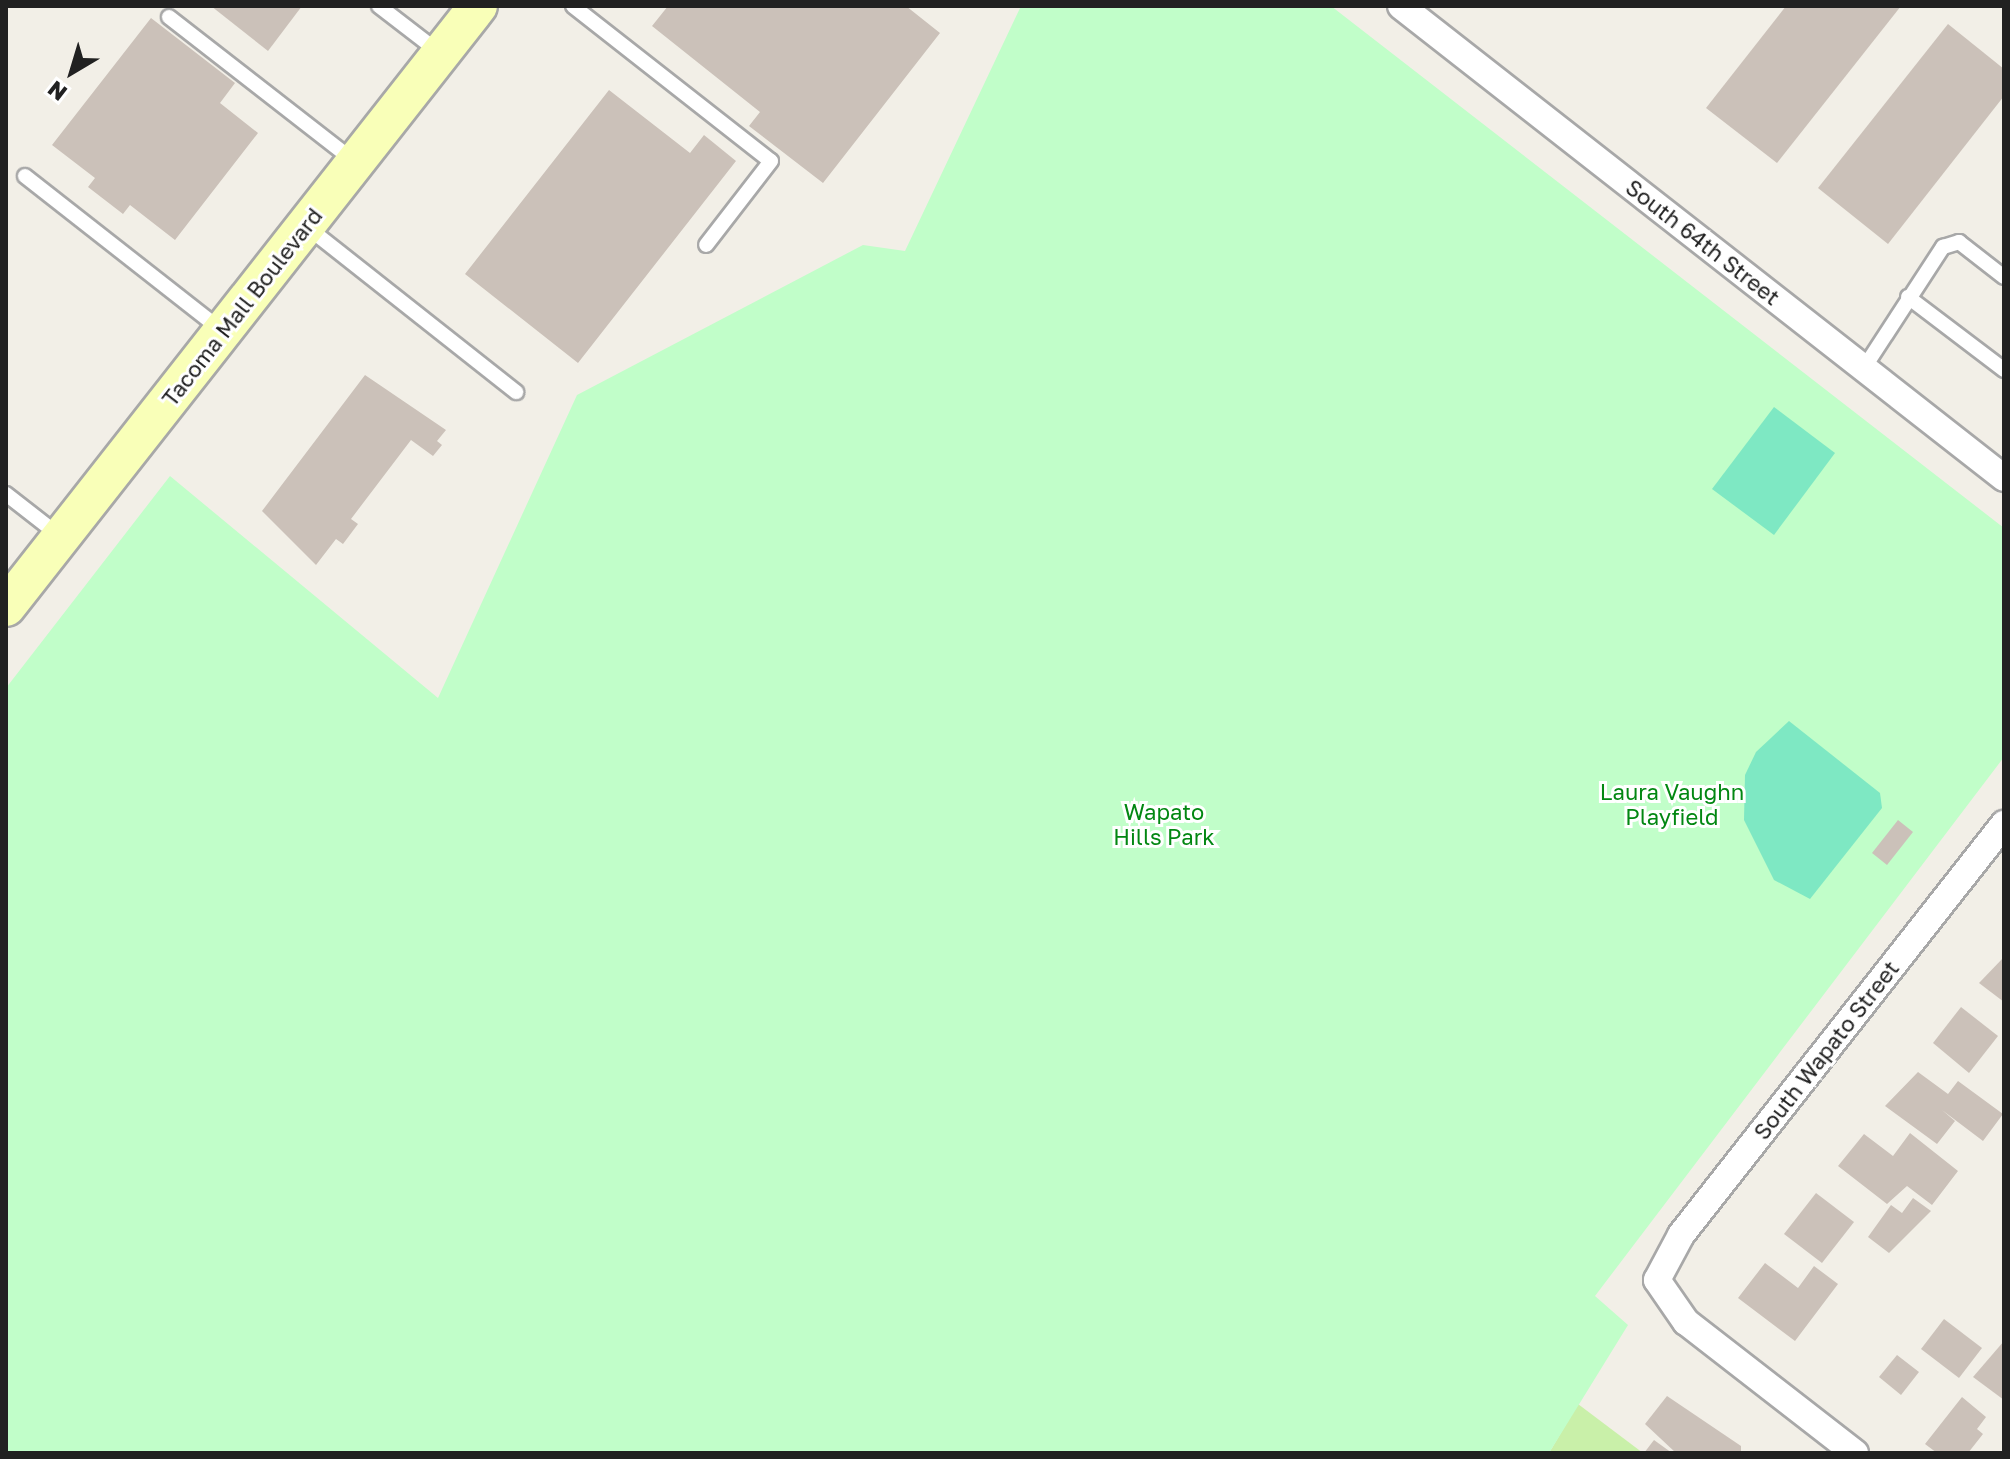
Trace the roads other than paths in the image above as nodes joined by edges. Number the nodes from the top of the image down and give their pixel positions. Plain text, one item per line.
1 (379, 6) edge
2 (478, 6) edge
3 (573, 6) edge
4 (1401, 6) edge
5 (169, 17) dead end
6 (441, 53) junction
7 (355, 162) junction
8 (25, 176) dead end
9 (305, 226) junction
10 (706, 245) dead end
11 (2004, 277) edge
12 (1908, 297) junction
13 (223, 331) junction
14 (1864, 368) junction
15 (2004, 370) edge
16 (516, 392) dead end
17 (2003, 475) edge
18 (6, 494) edge
19 (61, 537) junction
20 (6, 607) edge
21 (2004, 824) edge
22 (1855, 1453) edge

1 - 6 lane
2 - 6 main road, Tacoma Mall Boulevard
3 - 10 lane
4 - 14 street, South 64th Street
5 - 7 lane
6 - 7 main road, Tacoma Mall Boulevard
7 - 9 main road, Tacoma Mall Boulevard
8 - 13 lane
9 - 13 main road, Tacoma Mall Boulevard
9 - 16 lane
11 - 12 lane
12 - 14 lane
12 - 15 lane
13 - 19 main road, Tacoma Mall Boulevard
14 - 17 street, South 64th Street
18 - 19 lane
19 - 20 main road, Tacoma Mall Boulevard
21 - 22 street, South Wapato Street

